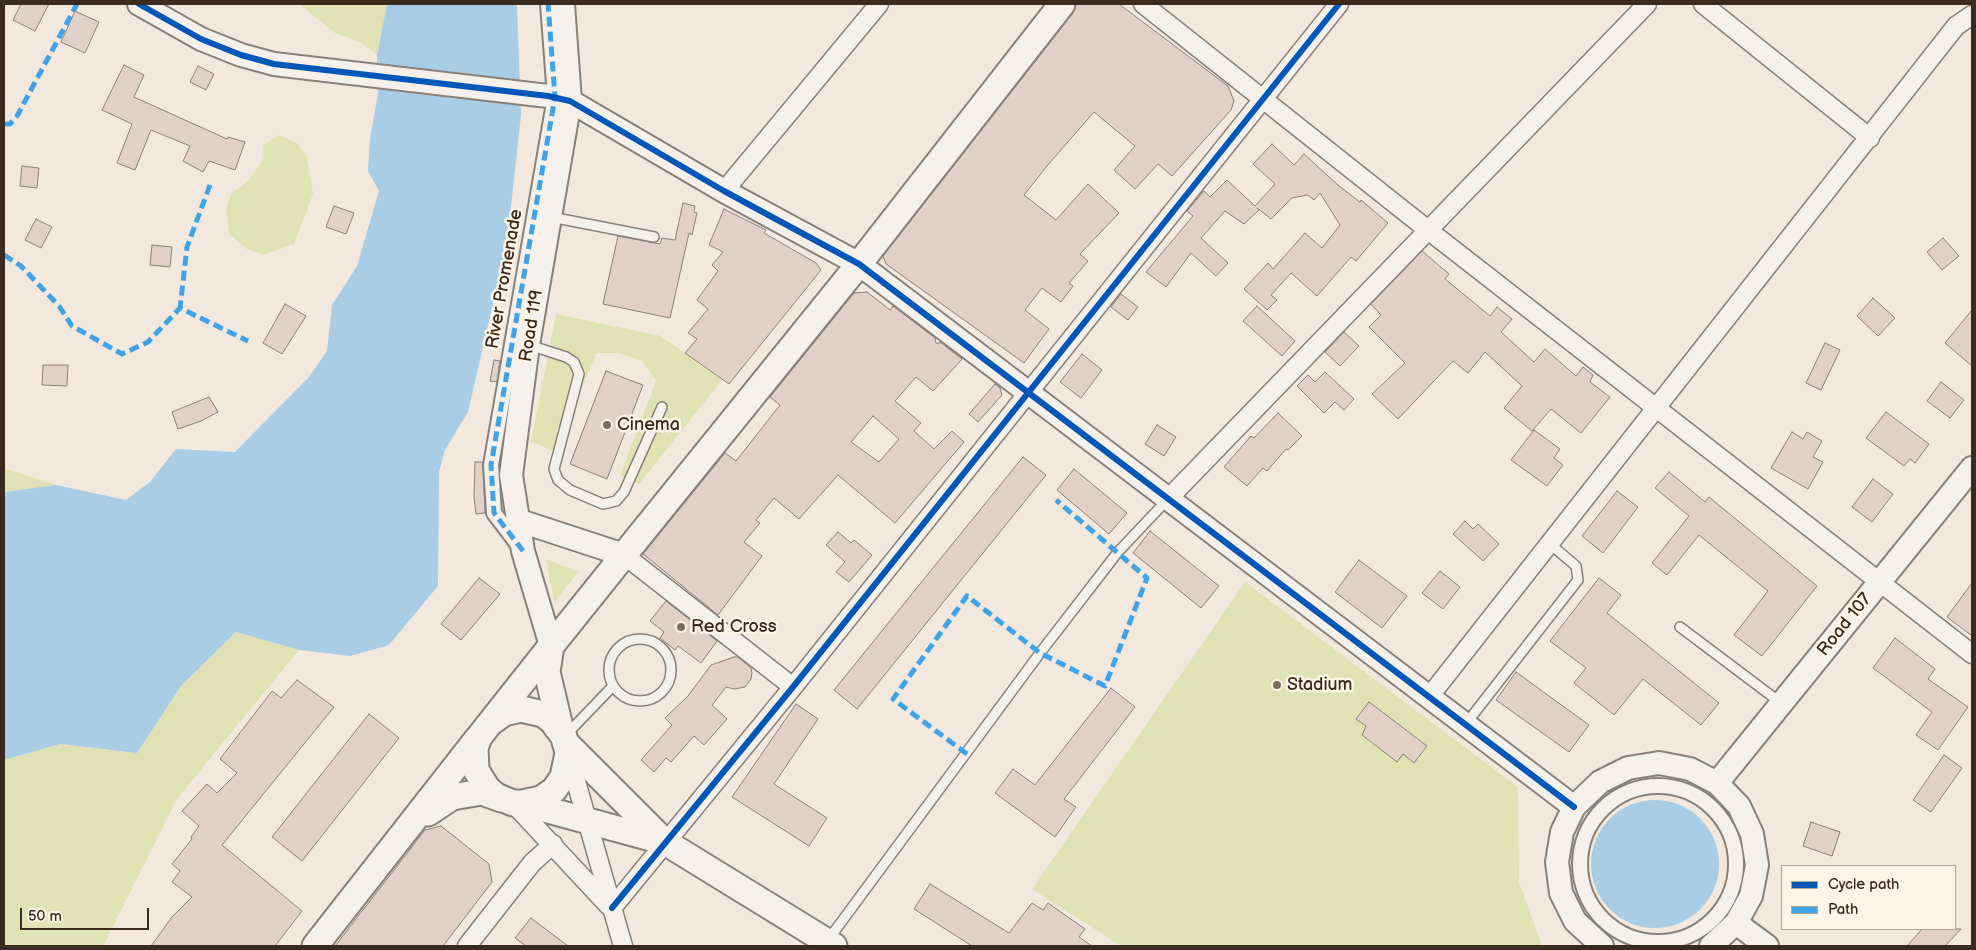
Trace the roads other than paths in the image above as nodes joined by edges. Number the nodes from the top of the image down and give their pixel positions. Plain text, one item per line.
1 (139, 4) edge
2 (548, 4) edge
3 (563, 4) edge
4 (880, 4) edge
5 (1062, 4) edge
6 (1143, 4) edge
7 (1339, 4) edge
8 (1647, 4) edge
9 (1703, 4) edge
10 (1972, 16) edge
11 (558, 98) junction
12 (1262, 99) junction
13 (1870, 138) junction
14 (724, 191) junction
15 (550, 217) junction
16 (1428, 230) junction
17 (654, 237) dead end
18 (859, 264) junction
19 (528, 345) junction
20 (1027, 392) junction
21 (1656, 406) junction
22 (662, 407) dead end
23 (1972, 468) edge
24 (1168, 499) junction
25 (517, 520) junction
26 (1549, 543) junction
27 (523, 551) junction
28 (624, 555) junction
29 (1880, 582) junction
30 (1680, 627) dead end
31 (551, 646) junction
32 (1972, 654) edge
33 (613, 686) junction
34 (793, 688) junction
35 (1429, 697) junction
36 (1782, 703) junction
37 (1465, 725) junction
38 (485, 730) junction
39 (564, 741) junction
40 (1717, 783) junction
41 (513, 802) junction
42 (1574, 807) junction
43 (587, 819) junction
44 (414, 822) junction
45 (665, 842) junction
46 (553, 844) junction
47 (612, 908) junction
48 (1736, 923) junction
49 (1661, 943) joint
50 (830, 944) edge
51 (1598, 945) edge
52 (315, 946) edge
53 (467, 946) edge
54 (623, 946) edge
55 (1711, 946) edge
56 (1767, 946) edge

1 - 11 street
2 - 11 street, River Promenade
3 - 11 street, Road 119
4 - 14 street
5 - 18 main road
6 - 12 street
7 - 12 street
8 - 16 street
9 - 13 street
10 - 13 street
11 - 14 street
11 - 15 street, Road 119
11 - 27 street, River Promenade
12 - 16 street
12 - 20 street
13 - 21 street
14 - 18 street
15 - 17 lane
15 - 19 street, Road 119
16 - 21 street
16 - 24 street
18 - 20 street
18 - 28 main road
19 - 22 lane
19 - 25 street, Road 119
20 - 24 street
20 - 34 street
21 - 26 street
21 - 29 street
23 - 29 street, Road 107
24 - 35 street
24 - 50 lane
25 - 27 street, Road 119
25 - 28 street
26 - 35 street
26 - 37 lane
27 - 31 street, Road 119
28 - 31 main road
28 - 34 street
29 - 32 street
29 - 36 street, Road 107
30 - 36 lane
31 - 38 main road
31 - 39 main road
33 - 33 lane
33 - 39 lane
34 - 45 street
35 - 37 street
36 - 40 street, Road 107
37 - 42 street
38 - 39 main road
38 - 41 main road
38 - 44 main road
39 - 41 main road
39 - 43 street
39 - 45 main road
40 - 42 street
40 - 48 street
41 - 43 main road
41 - 44 main road
41 - 46 street
42 - 51 street
43 - 45 main road
43 - 47 street
44 - 52 main road
45 - 47 street
45 - 50 main road
46 - 47 street
46 - 53 street
47 - 54 street
48 - 55 street
48 - 56 street
49 - 49 street

